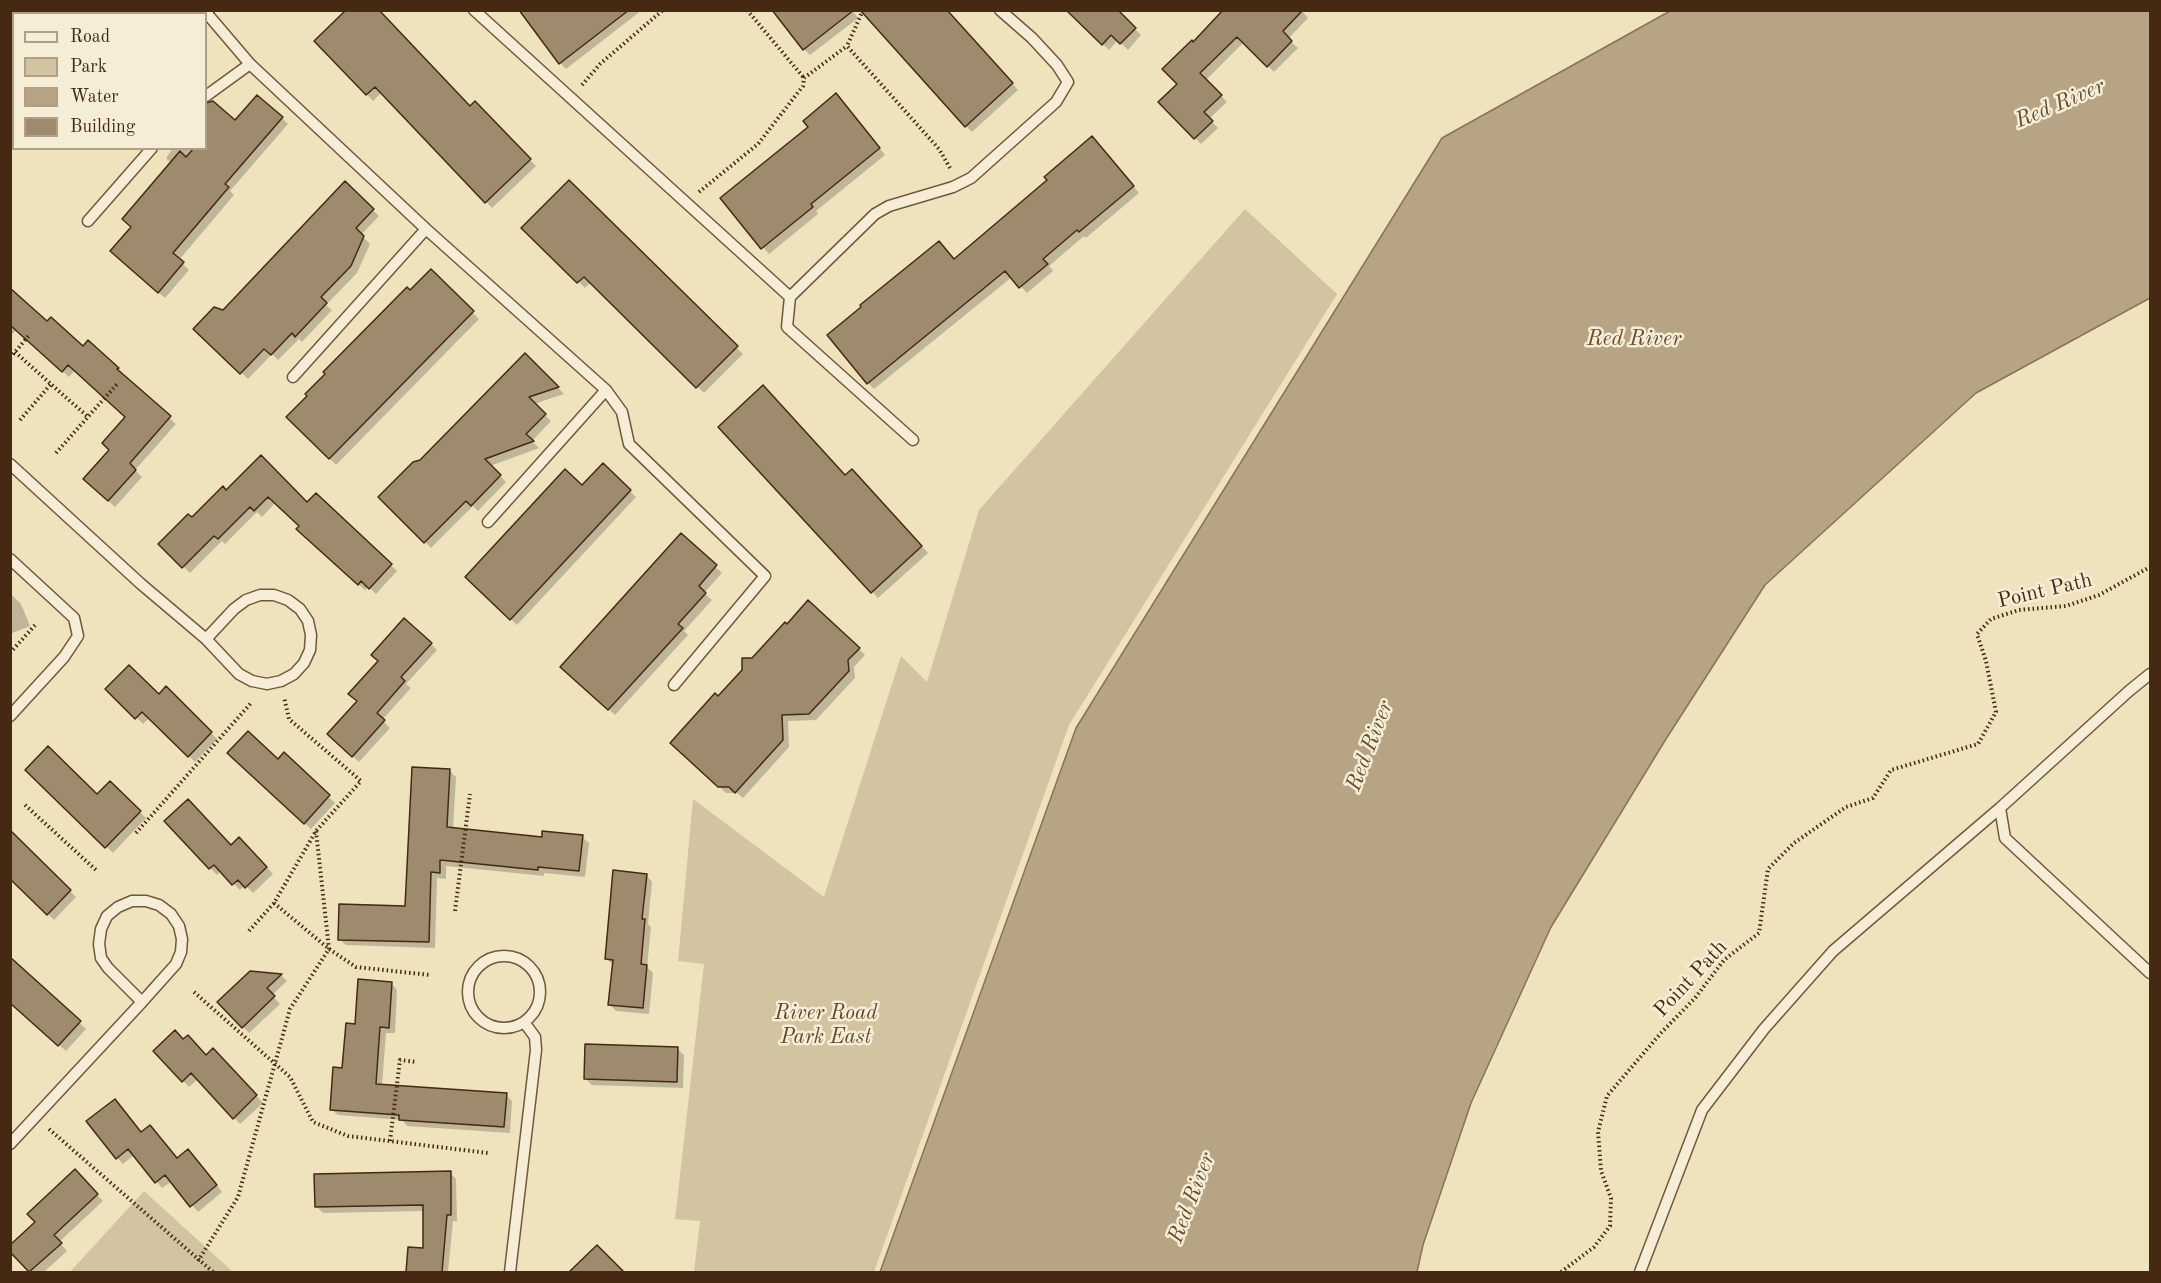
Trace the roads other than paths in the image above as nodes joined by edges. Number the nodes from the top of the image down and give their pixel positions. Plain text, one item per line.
1 (474, 10) edge
2 (1000, 10) edge
3 (207, 14) edge
4 (250, 64) junction
5 (207, 95) edge
6 (150, 150) edge
7 (88, 222) dead end
8 (426, 230) junction
9 (790, 297) junction
10 (293, 377) dead end
11 (606, 390) junction
12 (913, 440) dead end
13 (10, 464) edge
14 (488, 522) dead end
15 (10, 560) edge
16 (206, 639) junction
17 (2151, 674) edge
18 (674, 685) dead end
19 (10, 716) edge
20 (2000, 808) junction
21 (2151, 973) edge
22 (142, 1002) junction
23 (524, 1022) junction
24 (10, 1144) edge
25 (510, 1272) edge
26 (1640, 1272) edge

1 - 9 lane
2 - 9 lane
3 - 4 lane
4 - 5 lane
4 - 8 lane
6 - 7 lane
8 - 10 lane
8 - 11 lane
9 - 12 lane
11 - 14 lane
11 - 18 lane
13 - 16 lane
15 - 19 lane
16 - 16 lane
17 - 20 lane
20 - 21 lane
20 - 26 lane
22 - 22 lane
22 - 24 lane
23 - 23 lane
23 - 25 lane

